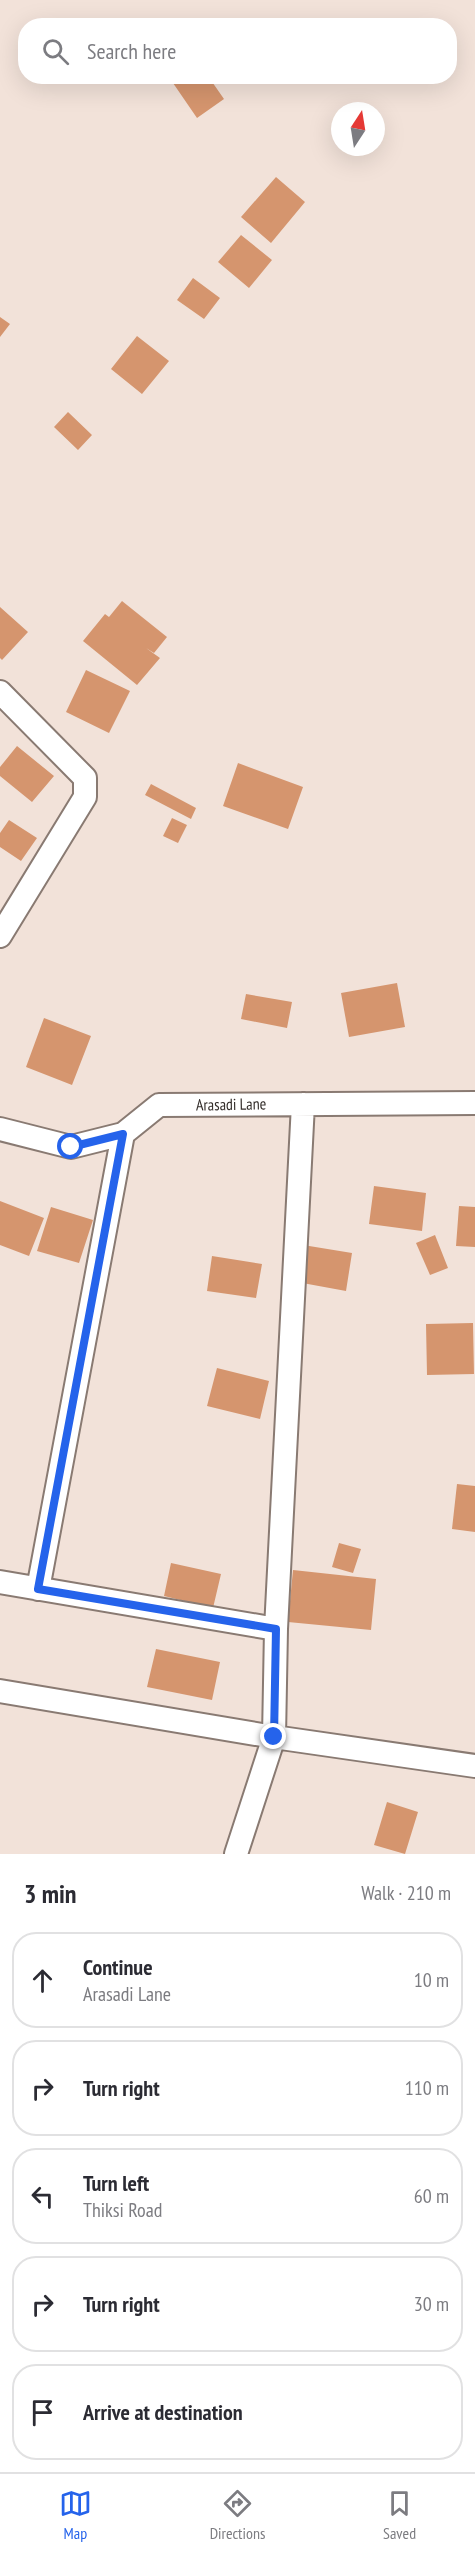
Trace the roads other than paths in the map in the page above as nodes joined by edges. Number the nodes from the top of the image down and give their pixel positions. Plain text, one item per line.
1 (0, 692) edge
2 (0, 936) edge
3 (475, 1103) edge
4 (303, 1104) junction
5 (0, 1129) edge
6 (123, 1134) junction
7 (0, 1582) edge
8 (38, 1589) junction
9 (276, 1629) junction
10 (0, 1691) edge
11 (274, 1737) junction
12 (475, 1766) edge
13 (236, 1854) edge

1 - 2 street
3 - 4 street, Arasadi Lane
4 - 6 street, Arasadi Lane
4 - 9 street
5 - 6 street, Arasadi Lane
6 - 8 street
7 - 8 street
8 - 9 street
9 - 11 street
10 - 11 street
11 - 12 street
11 - 13 street

